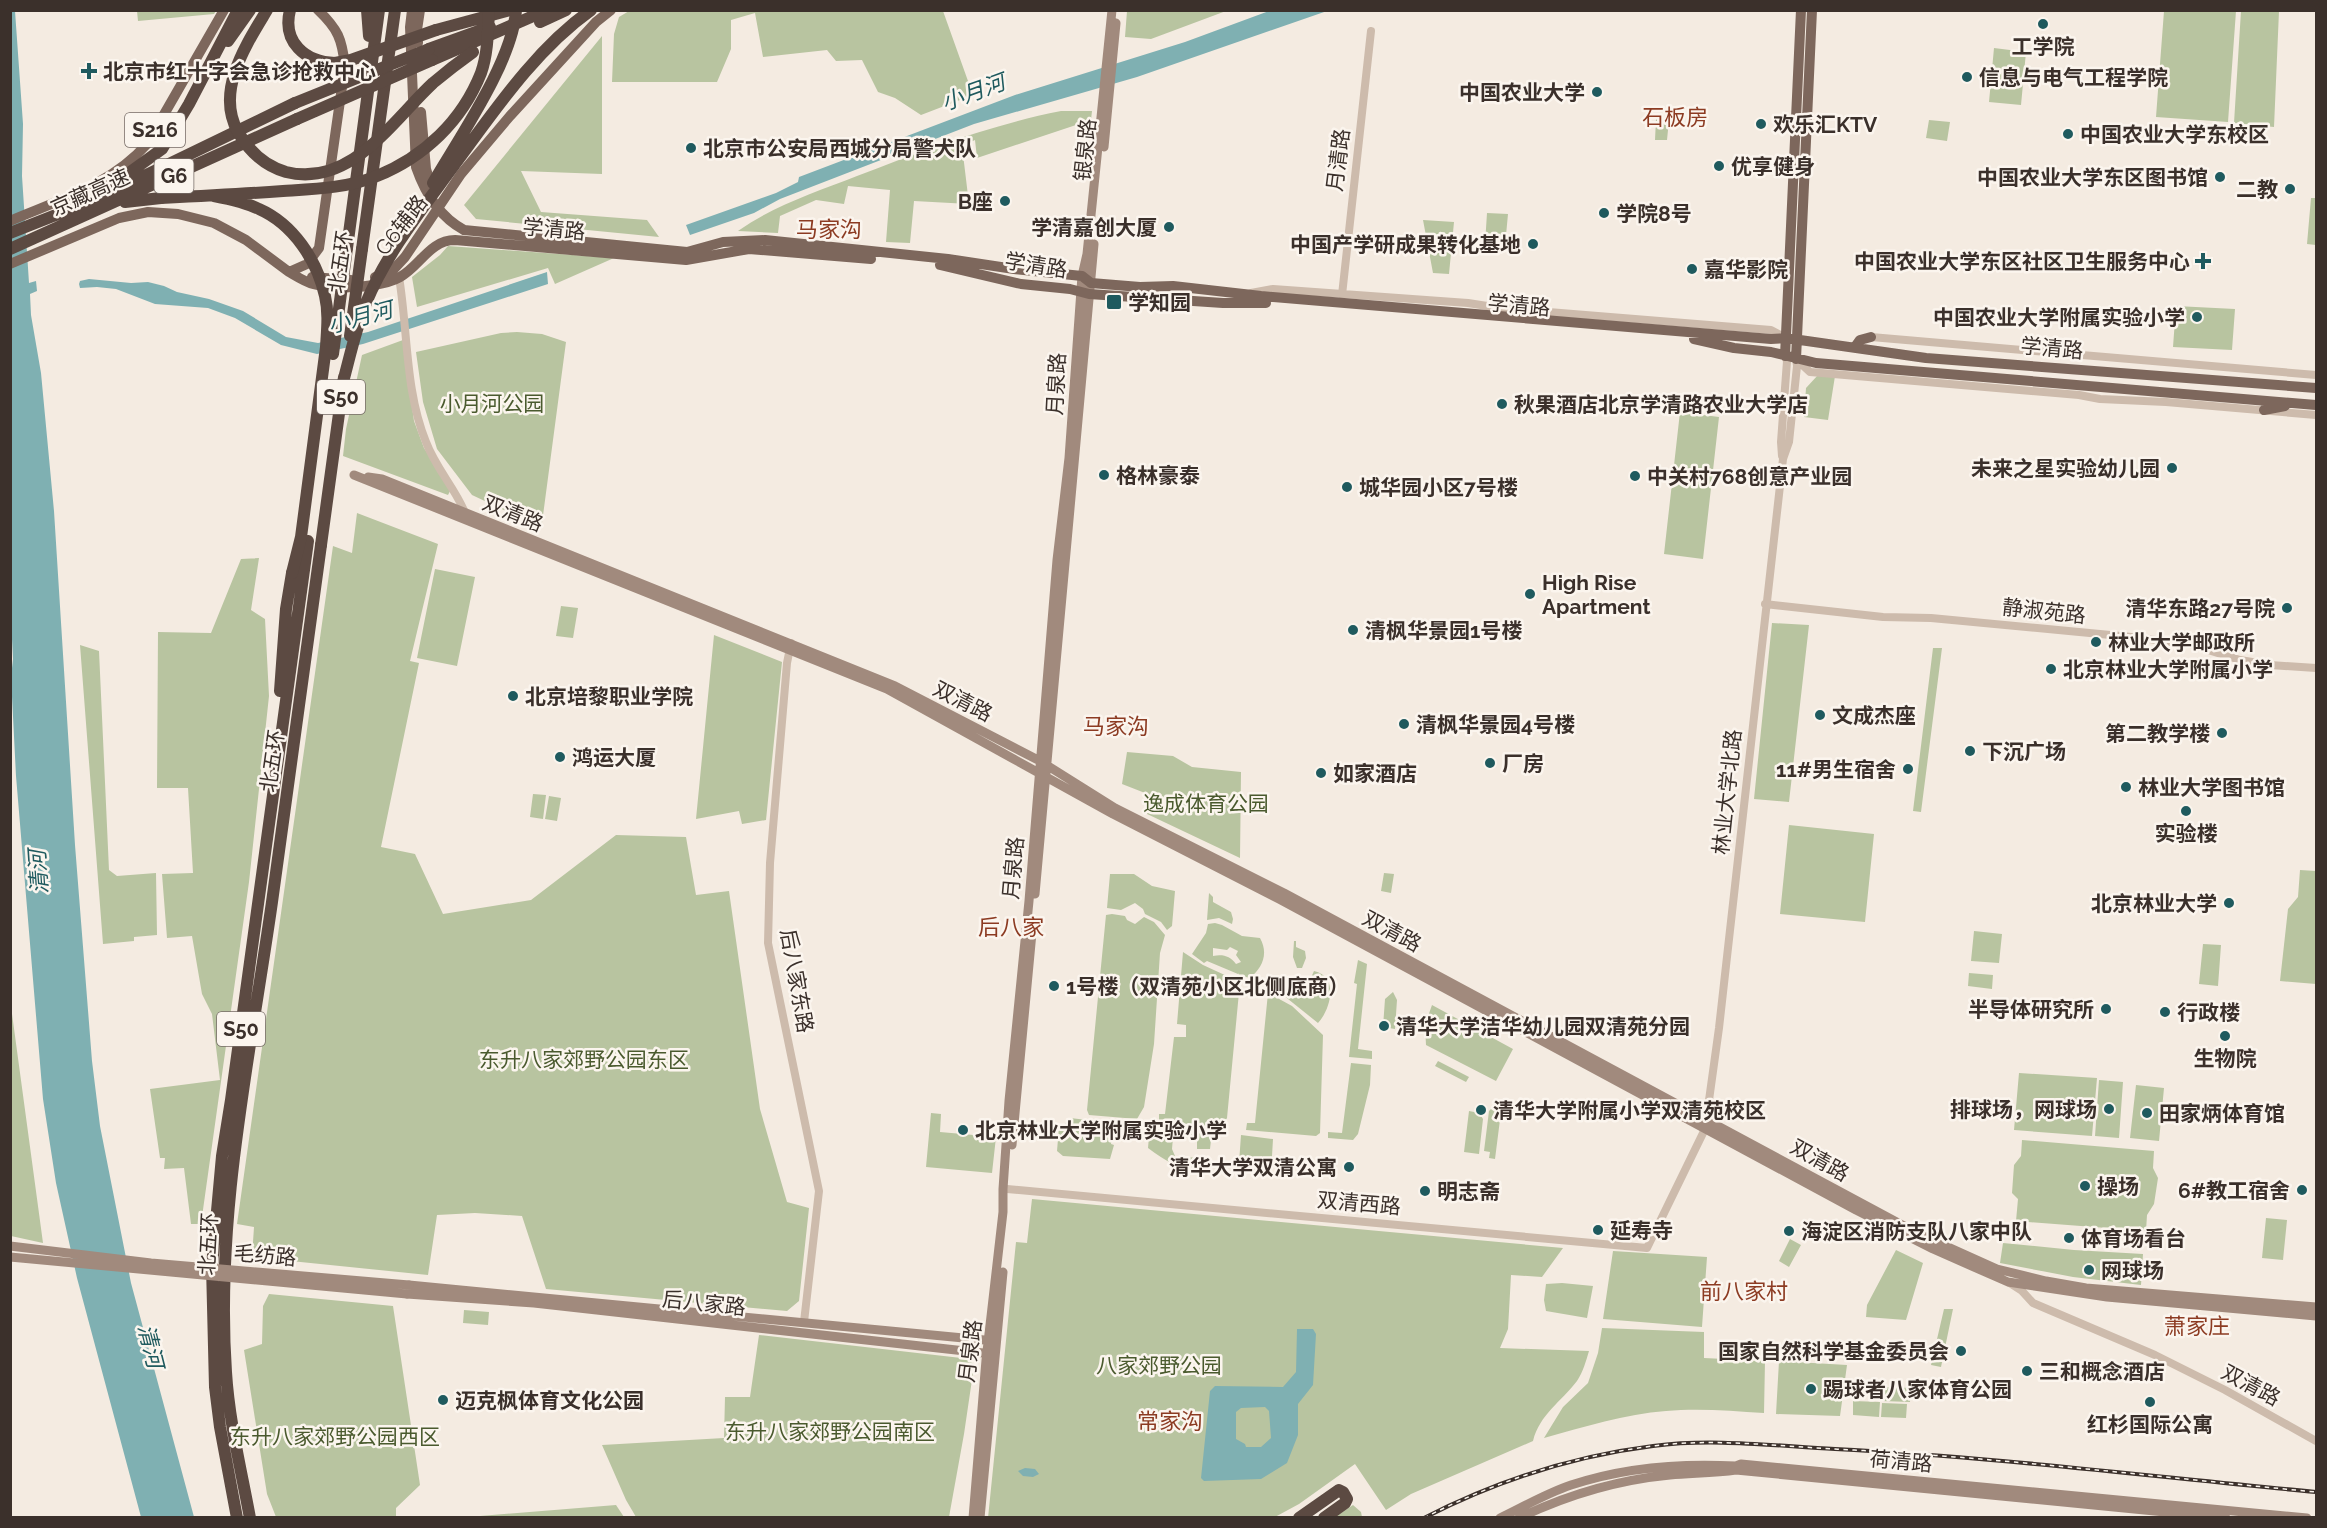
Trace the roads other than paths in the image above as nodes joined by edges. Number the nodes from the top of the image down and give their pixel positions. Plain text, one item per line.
1 (224, 10) edge
2 (238, 10) edge
3 (250, 10) edge
4 (267, 10) edge
5 (290, 10) edge
6 (318, 10) edge
7 (367, 10) edge
8 (379, 10) edge
9 (396, 10) edge
10 (412, 10) edge
11 (420, 10) edge
12 (489, 10) edge
13 (510, 10) edge
14 (516, 10) edge
15 (530, 10) edge
16 (547, 10) edge
17 (567, 10) edge
18 (591, 10) edge
19 (611, 10) edge
20 (1112, 10) edge
21 (1117, 10) edge
22 (1801, 10) edge
23 (1812, 10) edge
24 (1371, 31) dead end
25 (1110, 48) junction
26 (431, 55) junction
27 (208, 68) junction
28 (362, 130) junction
29 (214, 196) junction
30 (99, 198) junction
31 (112, 204) junction
32 (439, 209) junction
33 (45, 212) junction
34 (10, 221) edge
35 (449, 222) junction
36 (405, 231) junction
37 (10, 233) edge
38 (440, 242) junction
39 (10, 249) edge
40 (10, 264) edge
41 (289, 272) junction
42 (399, 277) junction
43 (1086, 286) junction
44 (1245, 294) junction
45 (1342, 295) junction
46 (1640, 324) junction
47 (1871, 338) joint
48 (1791, 339) junction
49 (1855, 346) junction
50 (1791, 357) junction
51 (2316, 375) edge
52 (343, 382) junction
53 (2056, 384) junction
54 (2316, 388) edge
55 (2037, 392) junction
56 (2292, 403) junction
57 (2316, 405) edge
58 (2264, 410) junction
59 (2316, 415) edge
60 (467, 518) junction
61 (1765, 604) junction
62 (790, 646) junction
63 (2316, 668) edge
64 (1044, 764) junction
65 (1043, 776) junction
66 (272, 803) junction
67 (1706, 1119) junction
68 (1705, 1130) junction
69 (1007, 1189) junction
70 (10, 1246) edge
71 (10, 1257) edge
72 (2008, 1282) junction
73 (408, 1289) junction
74 (2316, 1307) edge
75 (2316, 1316) edge
76 (804, 1322) junction
77 (994, 1341) junction
78 (992, 1354) junction
79 (2316, 1441) edge
80 (241, 1470) junction
81 (237, 1518) edge
82 (250, 1518) edge
83 (258, 1518) edge
84 (973, 1518) edge
85 (980, 1518) edge
86 (1299, 1518) edge
87 (1324, 1518) edge
88 (1500, 1518) edge
89 (1519, 1518) edge
90 (2226, 1518) edge
91 (2307, 1518) edge

1 - 33 main road, S216
2 - 27 highway
3 - 27 highway
4 - 17 highway, bridge
5 - 13 highway, bridge
6 - 41 main road
7 - 28 highway
8 - 28 highway, 北五环 / S50
9 - 52 highway, 北五环 / S50, bridge
10 - 32 main road
11 - 32 main road
12 - 29 highway, bridge
14 - 36 highway, bridge
15 - 26 highway, 京藏高速 / G6
16 - 26 highway, 京藏高速 / G6
18 - 36 highway, bridge
19 - 32 main road, G6辅路
20 - 25 main road, 银泉路
21 - 25 main road, 银泉路
22 - 48 main road
23 - 48 main road
24 - 45 street, 月清路
25 - 43 main road, 银泉路
26 - 30 highway, 京藏高速 / G6, bridge
26 - 31 highway, 京藏高速 / G6, bridge
27 - 30 highway
28 - 66 highway, 北五环 / S50, bridge
29 - 31 highway, bridge
29 - 66 highway, bridge
30 - 33 highway, 京藏高速 / G6
31 - 39 highway, 京藏高速 / G6
32 - 35 main road
32 - 41 main road, G6辅路
33 - 34 main road
33 - 37 highway, 京藏高速 / G6
35 - 38 main road
35 - 43 main road, 学清路
36 - 52 highway, bridge
38 - 42 main road
38 - 43 main road, 学清路
40 - 41 main road, G6辅路
41 - 42 main road
42 - 60 street, 双清路
43 - 44 main road, 学清路
43 - 50 main road, 学清路
43 - 64 main road, 月泉路
44 - 45 street, 学清路
44 - 46 main road, 学清路
45 - 46 street, 学清路
46 - 48 main road, 学清路
47 - 49 main road
47 - 51 street, 学清路
48 - 49 main road, 学清路
48 - 50 main road
49 - 54 main road, 学清路
50 - 53 main road, 学清路
50 - 55 street, 学清路
50 - 61 street, 林业大学北路
52 - 80 highway, 北五环 / S50, bridge
53 - 55 main road
53 - 56 main road, 学清路
55 - 58 street, 学清路
56 - 57 main road, 学清路
56 - 58 main road
58 - 59 street, 学清路
60 - 60 main road
60 - 62 main road, 双清路
61 - 63 street, 静淑苑路
61 - 67 street, 林业大学北路
62 - 64 main road, 双清路
62 - 65 main road, 双清路
62 - 76 street, 后八家东路
64 - 65 main road, 月泉路
64 - 67 main road, 双清路
65 - 68 main road, 双清路
65 - 69 main road, 月泉路
65 - 77 main road, 月泉路
66 - 81 highway, 北五环 / S50
67 - 68 street, 林业大学北路
67 - 74 main road, 双清路
68 - 69 street, 双清西路
68 - 72 main road, 双清路
69 - 77 main road, 月泉路
70 - 73 main road, 毛纺路, bridge
71 - 73 main road, 毛纺路, bridge
72 - 75 main road, 双清路
72 - 79 street, 双清路
73 - 76 main road, 后八家路
73 - 78 main road, 后八家路
76 - 77 main road, 后八家路
77 - 78 main road, 月泉路
78 - 84 main road, 月泉路
78 - 85 main road, 月泉路
80 - 82 highway, 北五环 / S50
80 - 83 highway
86 - 87 highway
88 - 91 main road, 荷清路
89 - 90 main road, 荷清路

